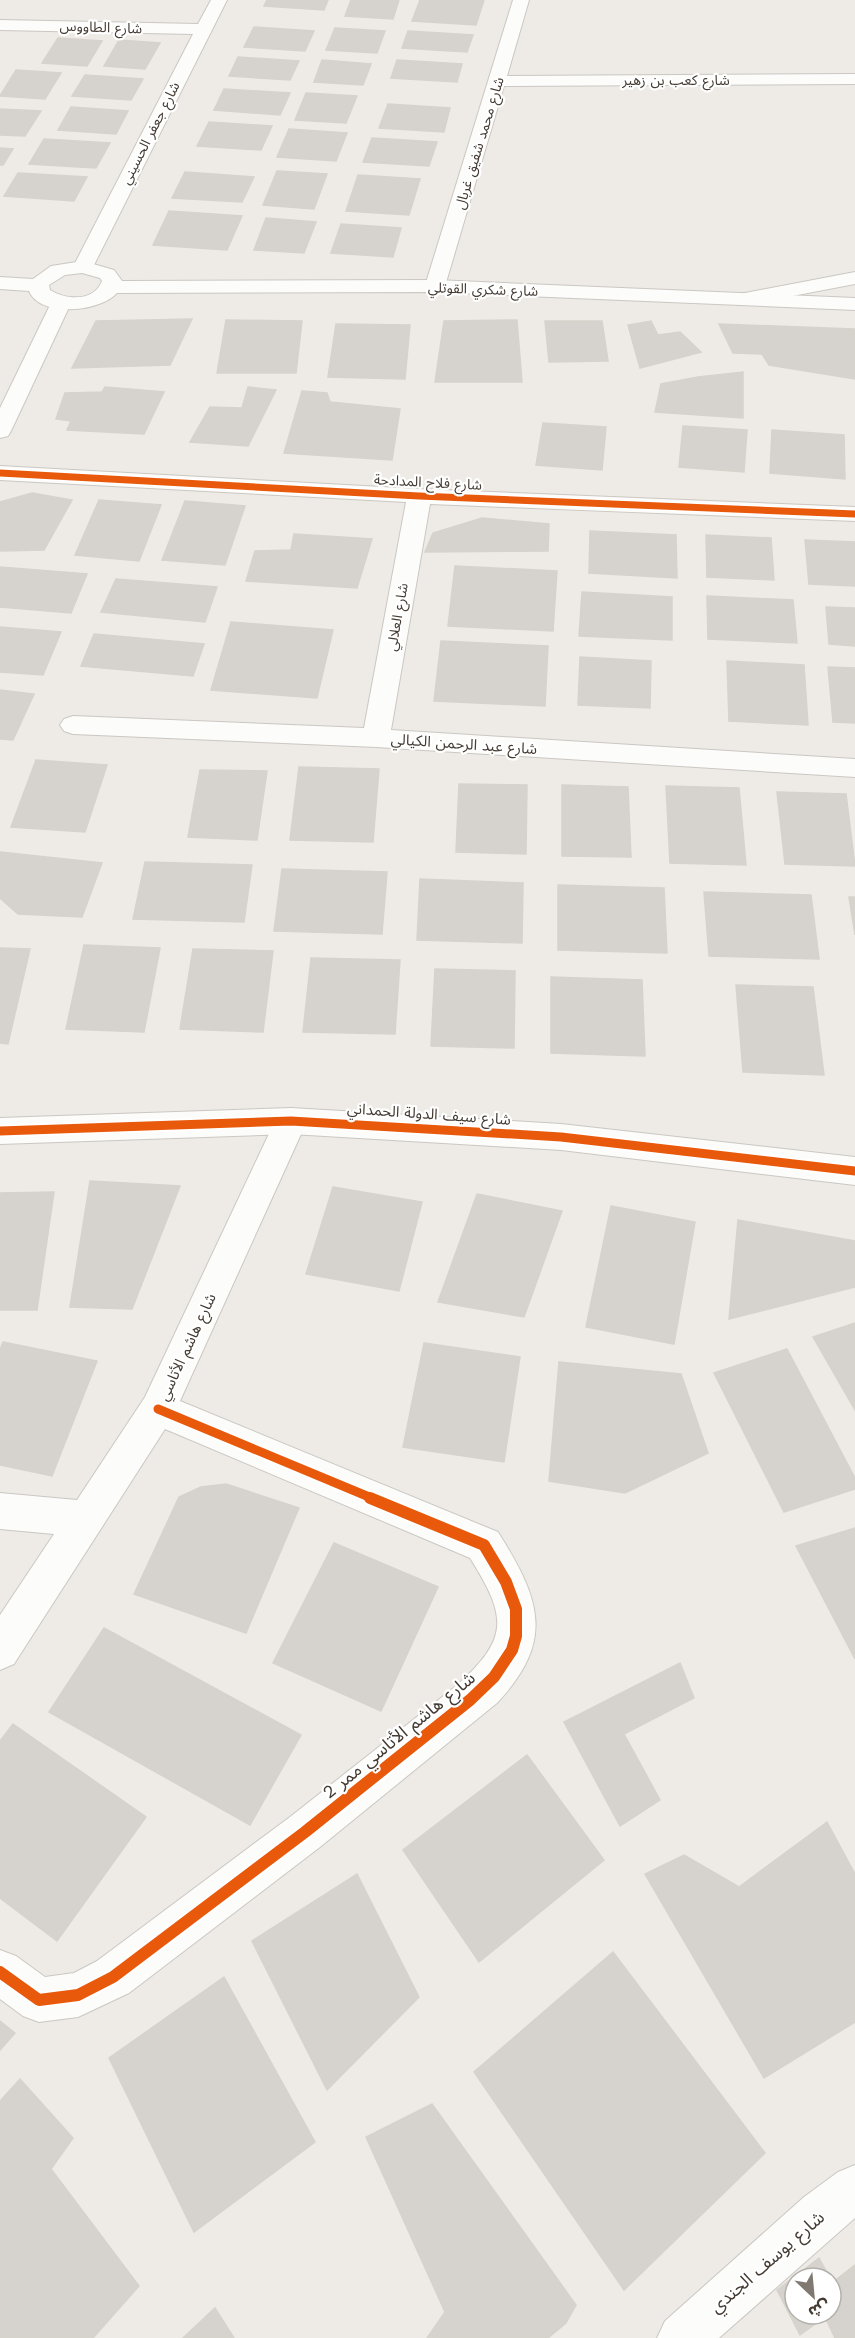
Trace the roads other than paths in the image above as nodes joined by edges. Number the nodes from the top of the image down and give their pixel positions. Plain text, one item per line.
1 (219, 0) edge
2 (521, 0) edge
3 (0, 25) edge
4 (202, 29) junction
5 (855, 78) edge
6 (498, 81) junction
7 (83, 267) junction
8 (855, 278) edge
9 (0, 284) edge
10 (39, 285) junction
11 (435, 286) junction
12 (111, 287) junction
13 (746, 299) junction
14 (61, 303) junction
15 (855, 304) edge
16 (0, 431) edge
17 (0, 473) edge
18 (419, 496) junction
19 (855, 514) edge
20 (73, 725) dead end
21 (376, 738) junction
22 (855, 768) edge
23 (291, 1121) junction
24 (0, 1131) edge
25 (855, 1171) edge
26 (158, 1409) junction
27 (0, 1511) edge
28 (86, 1519) junction
29 (0, 1650) edge
30 (0, 1972) edge
31 (855, 2189) edge
32 (682, 2338) edge

1 - 4 street, شارع جعفر الحسيني
2 - 6 street, شارع محمد شفيق غربال
3 - 4 street, شارع الطاووس
4 - 7 street, شارع جعفر الحسيني
5 - 6 street, شارع كعب بن زهير
6 - 11 street, شارع محمد شفيق غربال
7 - 10 street
7 - 12 street
8 - 13 street
9 - 10 street
10 - 14 street
11 - 12 street, شارع شكري القوتلي
11 - 13 street, شارع شكري القوتلي
12 - 14 street
13 - 15 street, شارع شكري القوتلي
14 - 16 street
17 - 18 street, شارع فلاح المدادحة
18 - 19 street, شارع فلاح المدادحة
18 - 21 street, شارع العلالي
20 - 21 street, شارع عبد الرحمن الكيالي
21 - 22 street, شارع عبد الرحمن الكيالي
23 - 24 street, شارع سيف الدولة الحمداني
23 - 25 street, شارع سيف الدولة الحمداني
23 - 26 street, شارع هاشم الأتاسي
26 - 28 street, شارع هاشم الأتاسي
26 - 30 street, شارع هاشم الأتاسي ممر 2
27 - 28 street
28 - 29 street, شارع هاشم الأتاسي
31 - 32 street, شارع يوسف الجندي

